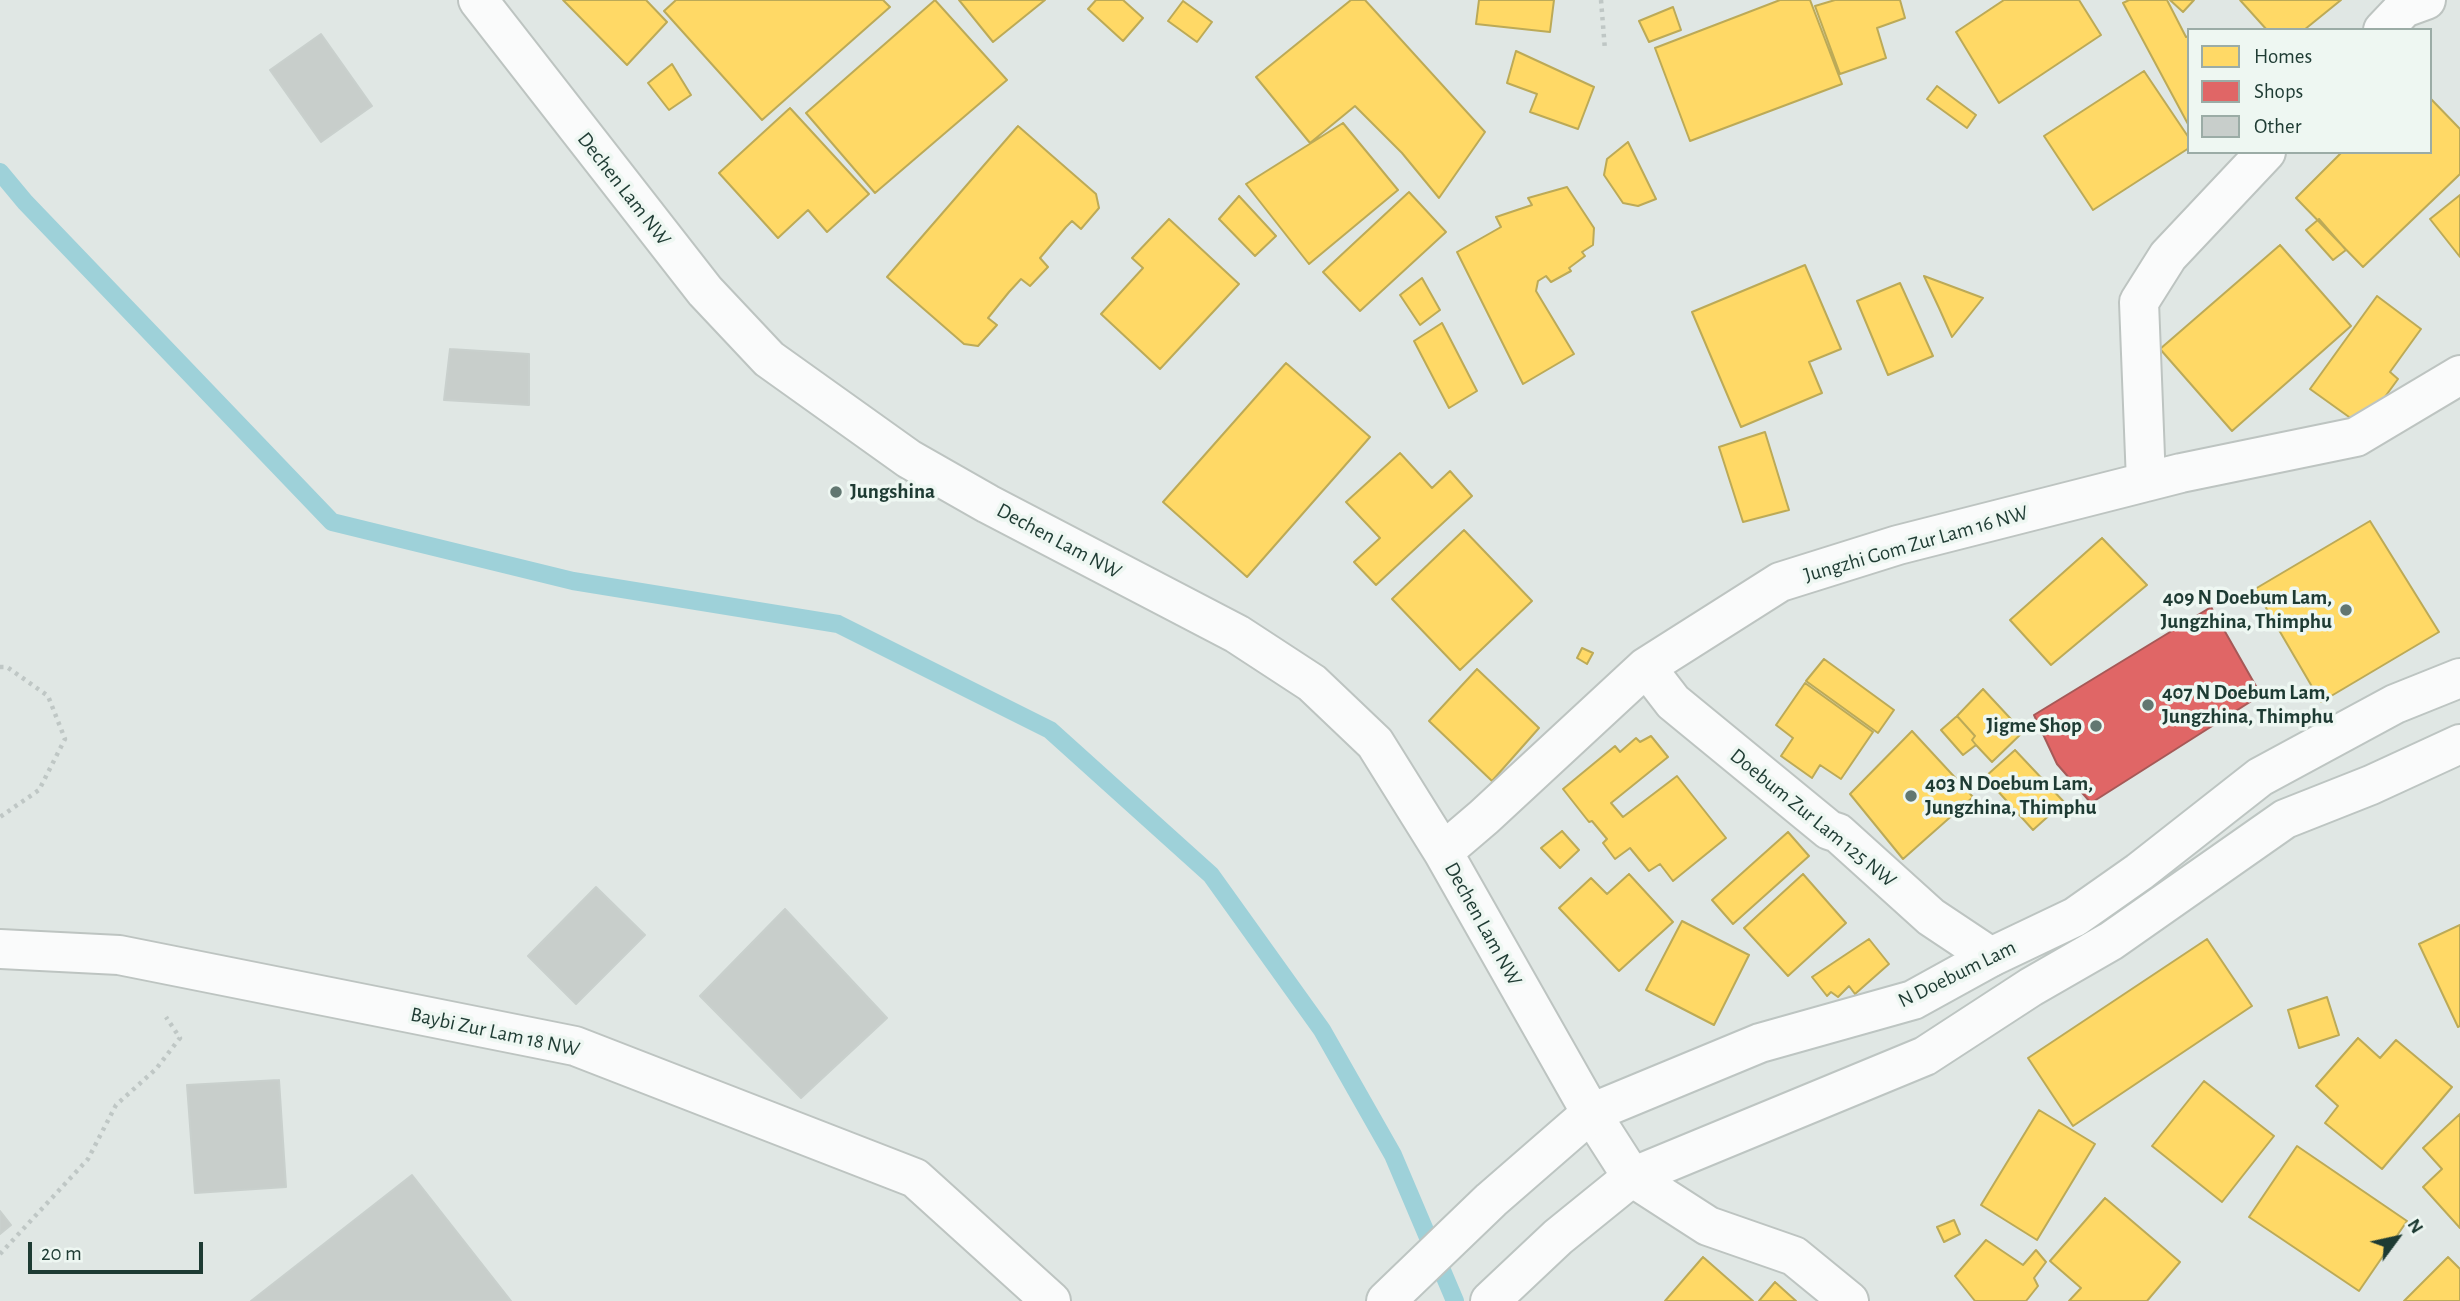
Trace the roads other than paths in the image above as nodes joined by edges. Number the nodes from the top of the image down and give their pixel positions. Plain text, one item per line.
1 (478, 0) edge
2 (2426, 0) edge
3 (2385, 28) edge
4 (2264, 154) edge
5 (2460, 374) edge
6 (2146, 482) junction
7 (1646, 667) junction
8 (2460, 678) edge
9 (2460, 744) edge
10 (1443, 852) junction
11 (0, 949) edge
12 (1991, 957) junction
13 (1591, 1113) junction
14 (1632, 1177) junction
15 (1387, 1299) edge
16 (1051, 1301) edge
17 (1490, 1301) edge
18 (1849, 1301) edge

1 - 10 street, Dechen Lam NW
2 - 3 street
4 - 6 street
5 - 6 street, Jungzhi Gom Zur Lam 16 NW
6 - 7 street, Jungzhi Gom Zur Lam 16 NW
7 - 10 street, Jungzhi Gom Zur Lam 16 NW
7 - 12 street, Doebum Zur Lam 125 NW
8 - 12 street, N Doebum Lam
9 - 14 street, N Doebum Lam
10 - 13 street, Dechen Lam NW
11 - 16 street, Baybi Zur Lam 18 NW
12 - 13 street, N Doebum Lam
13 - 14 street, Dechen Lam NW
13 - 15 street, N Doebum Lam
14 - 17 street, N Doebum Lam
14 - 18 street

